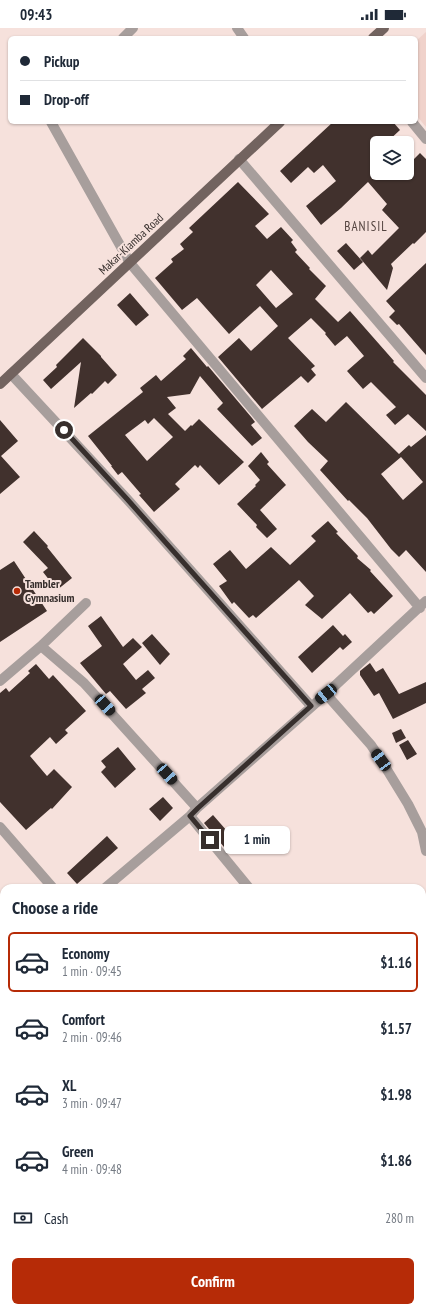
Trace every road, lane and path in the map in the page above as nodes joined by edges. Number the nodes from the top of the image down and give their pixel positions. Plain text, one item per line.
1 (133, 28) edge
2 (384, 28) edge
3 (125, 36) edge
4 (375, 36) edge
5 (52, 124) edge
6 (278, 124) edge
7 (414, 124) edge
8 (426, 139) edge
9 (239, 159) junction
10 (130, 263) junction
11 (11, 374) junction
12 (426, 378) edge
13 (0, 384) edge
14 (86, 603) dead end
15 (423, 605) edge
16 (41, 646) junction
17 (0, 680) edge
18 (326, 694) junction
19 (311, 706) junction
20 (198, 808) junction
21 (190, 816) junction
22 (0, 827) edge
23 (424, 834) edge
24 (426, 851) edge
25 (50, 884) edge
26 (110, 884) edge
27 (246, 884) edge

1 - 3 street
2 - 4 main road
5 - 10 street
6 - 9 main road, Makar-Kiamba Road
7 - 8 street
9 - 10 main road, Makar-Kiamba Road
9 - 12 street
10 - 11 main road, Makar-Kiamba Road
10 - 15 street
11 - 13 main road, Makar-Kiamba Road
11 - 19 street
14 - 16 street
15 - 18 street
16 - 17 street
16 - 20 street
18 - 19 street
18 - 23 street
19 - 20 street
20 - 21 street
21 - 26 street
21 - 27 street
22 - 25 street
23 - 24 street

